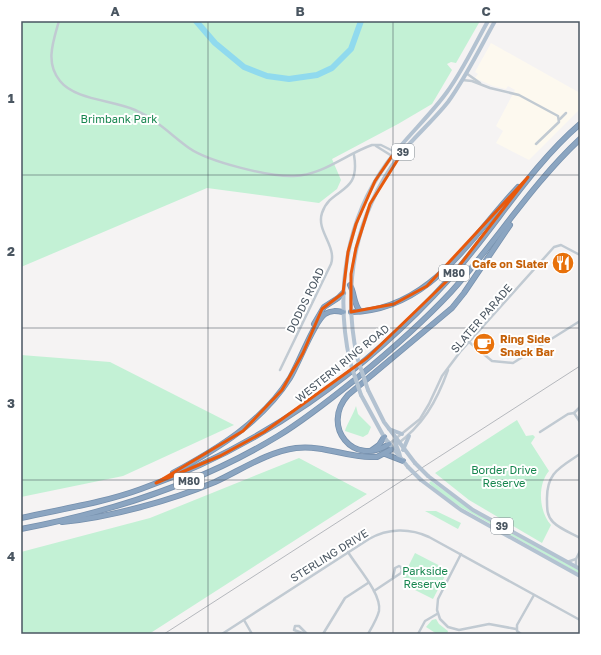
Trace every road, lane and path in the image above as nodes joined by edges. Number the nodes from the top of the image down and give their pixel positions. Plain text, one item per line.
1 (59, 21) edge
2 (488, 21) edge
3 (495, 21) edge
4 (460, 71) junction
5 (466, 73) junction
6 (462, 80) junction
7 (482, 84) junction
8 (566, 113) dead end
9 (560, 119) junction
10 (580, 124) edge
11 (580, 139) edge
12 (536, 144) dead end
13 (354, 154) junction
14 (394, 154) junction
15 (400, 156) junction
16 (528, 177) junction
17 (521, 206) junction
18 (580, 255) edge
19 (350, 285) junction
20 (343, 294) junction
21 (360, 311) junction
22 (343, 312) junction
23 (351, 312) junction
24 (580, 321) edge
25 (469, 342) junction
26 (303, 353) junction
27 (449, 368) junction
28 (280, 370) dead end
29 (580, 406) edge
30 (574, 413) junction
31 (580, 422) edge
32 (388, 429) junction
33 (540, 432) dead end
34 (402, 434) junction
35 (409, 436) junction
36 (384, 437) junction
37 (395, 439) junction
38 (389, 444) junction
39 (395, 446) junction
40 (403, 450) junction
41 (368, 451) junction
42 (385, 454) junction
43 (580, 454) edge
44 (402, 460) junction
45 (156, 483) junction
46 (21, 518) edge
47 (45, 524) junction
48 (21, 529) edge
49 (580, 538) edge
50 (580, 551) edge
51 (348, 552) junction
52 (461, 554) junction
53 (576, 559) junction
54 (567, 562) junction
55 (578, 568) edge
56 (580, 576) edge
57 (393, 577) junction
58 (368, 583) junction
59 (374, 591) junction
60 (534, 595) junction
61 (438, 614) junction
62 (244, 620) junction
63 (580, 620) edge
64 (516, 629) junction
65 (222, 634) edge
66 (252, 634) edge
67 (306, 634) edge
68 (323, 634) edge
69 (368, 634) edge
70 (418, 634) edge
71 (521, 634) edge

1 - 13 street
2 - 4 main road, 39
3 - 5 main road, 39
4 - 5 main road
4 - 14 main road, 39
5 - 6 main road, 39
5 - 7 street
6 - 7 street
6 - 15 main road, 39
7 - 9 street
8 - 9 street
9 - 12 street
10 - 16 highway, WESTERN RING ROAD / M80
11 - 17 highway, WESTERN RING ROAD / M80
13 - 14 street
13 - 28 street, DODDS ROAD
14 - 15 main road
14 - 20 main road, 39
15 - 19 main road, 39
16 - 21 highway
16 - 45 highway, WESTERN RING ROAD / M80
17 - 41 highway
17 - 47 highway, WESTERN RING ROAD / M80
18 - 25 street, SLATER PARADE
19 - 21 highway
19 - 23 main road, 39
20 - 22 main road, 39
20 - 26 highway
21 - 23 highway
22 - 23 main road
22 - 26 highway
22 - 36 main road, 39, bridge
23 - 32 main road, 39, bridge
24 - 25 street
25 - 27 street, SLATER PARADE
26 - 45 highway
27 - 34 street, SLATER PARADE
27 - 35 street, SLATER PARADE
29 - 30 street
30 - 31 street
30 - 33 street
32 - 34 main road
32 - 37 main road, 39
34 - 37 street, SLATER PARADE
35 - 39 street, SLATER PARADE
35 - 40 main road
36 - 38 main road, 39
36 - 41 highway
37 - 38 street, SLATER PARADE
37 - 39 main road, 39
38 - 39 main road, 39
38 - 41 highway
39 - 40 main road, 39
39 - 42 highway
39 - 44 main road, 39
40 - 54 main road, 39, bridge
42 - 44 highway
42 - 47 highway
43 - 49 street
44 - 56 main road, 39, bridge
45 - 46 highway, WESTERN RING ROAD / M80
47 - 48 highway, WESTERN RING ROAD / M80
50 - 53 street
51 - 52 street, STERLING DRIVE
51 - 58 street
51 - 62 street, STERLING DRIVE
52 - 60 street, STERLING DRIVE
52 - 61 street
53 - 54 street
53 - 55 street
54 - 55 main road, 39
57 - 57 street
57 - 59 street
58 - 59 street
58 - 68 street
59 - 69 street
60 - 63 street, STERLING DRIVE
60 - 64 street
61 - 64 street
61 - 70 street
62 - 65 street, STERLING DRIVE
62 - 66 street
64 - 71 street
67 - 67 street

